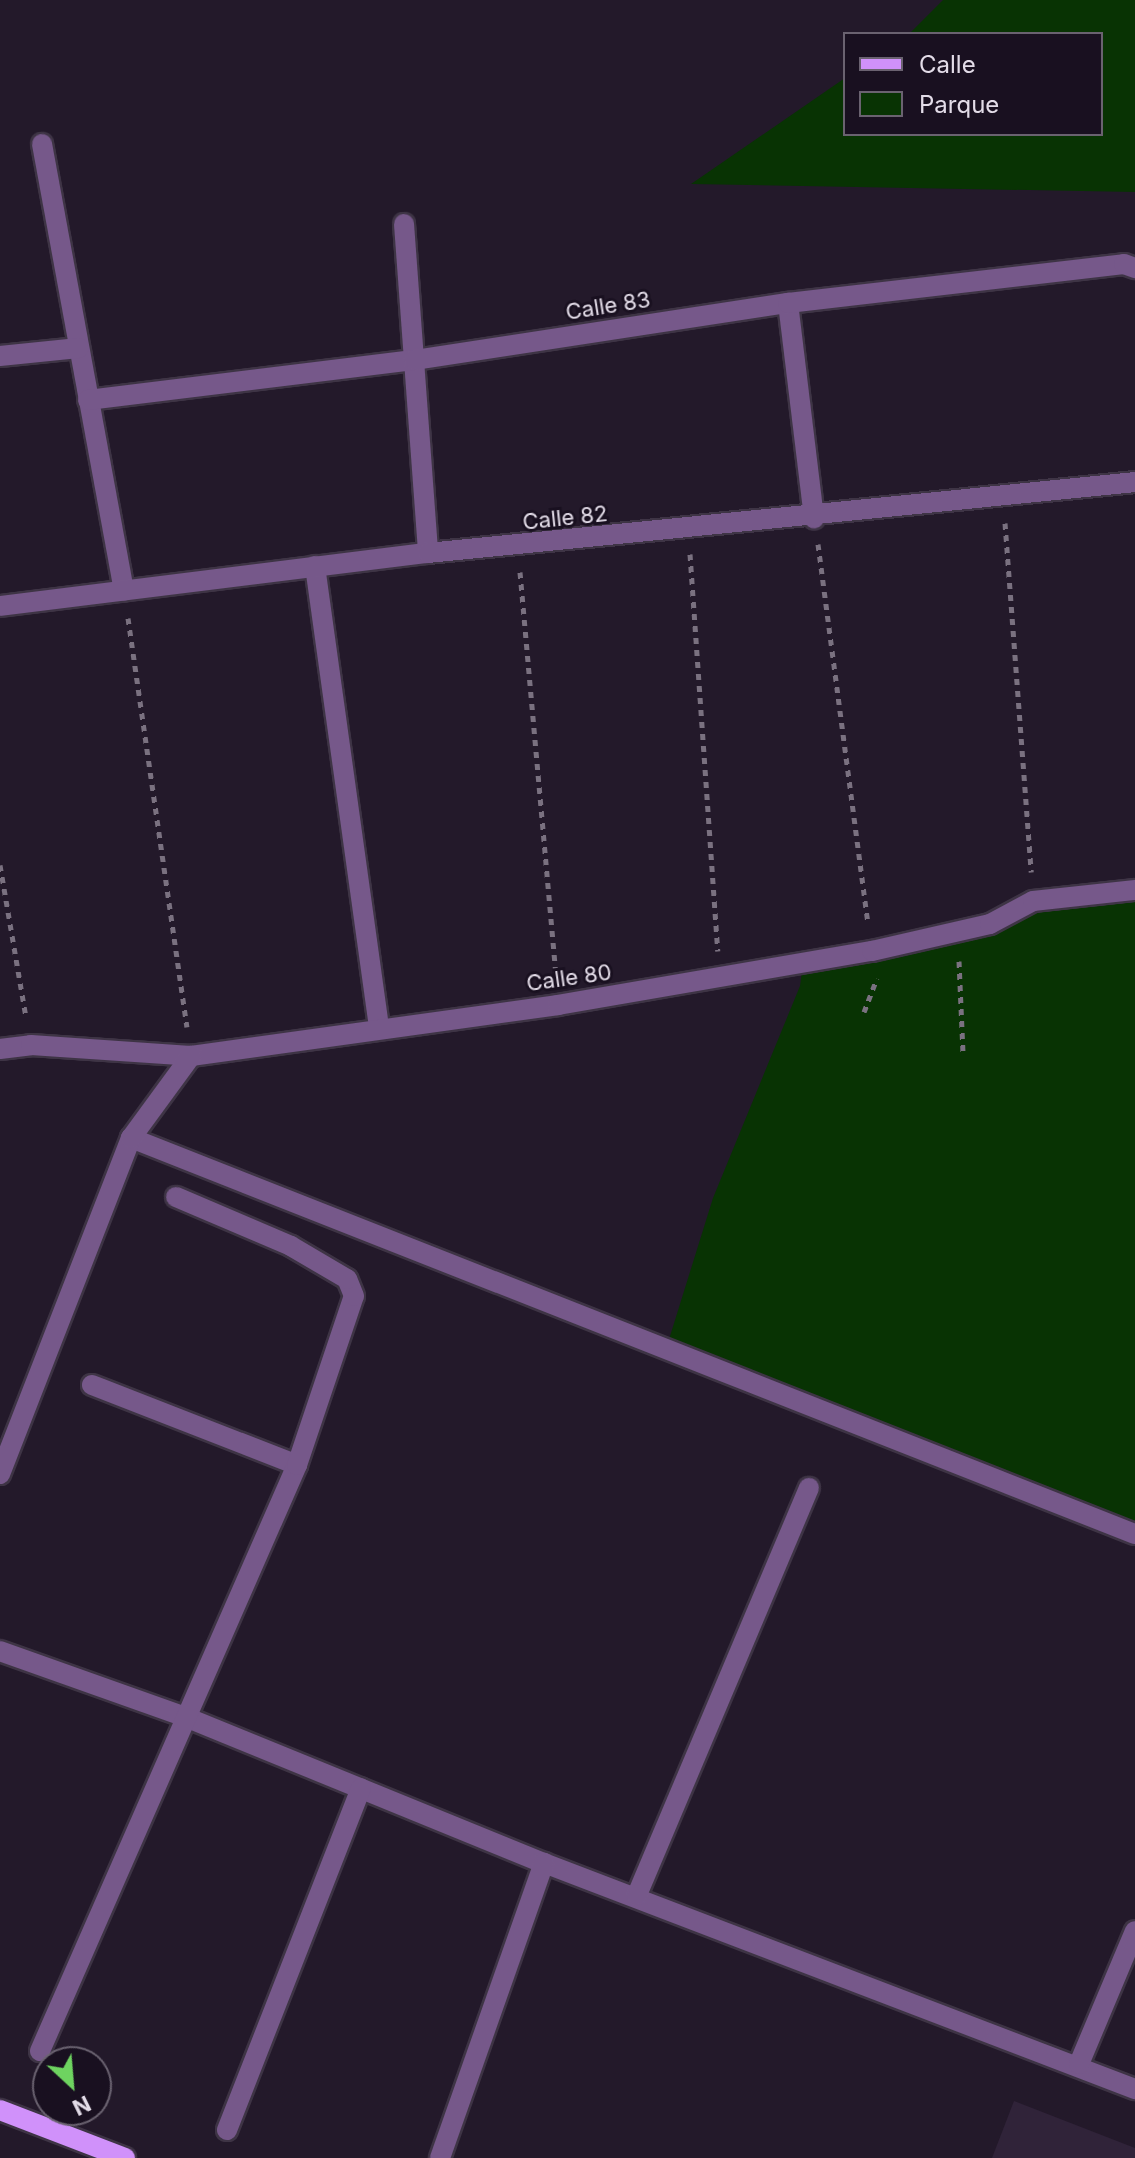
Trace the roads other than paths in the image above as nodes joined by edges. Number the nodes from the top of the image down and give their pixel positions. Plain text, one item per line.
1 (42, 144) dead end
2 (404, 224) dead end
3 (1135, 268) edge
4 (788, 303) junction
5 (79, 348) junction
6 (0, 356) edge
7 (414, 360) junction
8 (88, 400) junction
9 (1135, 482) edge
10 (814, 518) junction
11 (428, 553) junction
12 (315, 566) junction
13 (124, 591) junction
14 (0, 606) edge
15 (1135, 890) edge
16 (379, 1027) junction
17 (0, 1049) edge
18 (191, 1056) junction
19 (131, 1138) junction
20 (176, 1197) dead end
21 (92, 1385) dead end
22 (297, 1465) junction
23 (0, 1474) edge
24 (809, 1488) dead end
25 (1135, 1534) edge
26 (0, 1651) edge
27 (188, 1718) junction
28 (361, 1788) junction
29 (544, 1863) junction
30 (637, 1895) junction
31 (1135, 1931) edge
32 (42, 2046) edge
33 (1079, 2064) junction
34 (1135, 2089) edge
35 (0, 2110) edge
36 (227, 2130) dead end
37 (125, 2158) edge
38 (440, 2158) edge

1 - 5 street
2 - 7 street
3 - 4 street, Calle 83
4 - 7 street, Calle 83
4 - 10 street
5 - 6 street
5 - 8 street
7 - 8 street, Calle 83
7 - 11 street
8 - 13 street
9 - 10 street, Calle 82
10 - 11 street, Calle 82
11 - 12 street, Calle 82
12 - 13 street, Calle 82
12 - 16 street
13 - 14 street, Calle 82
15 - 16 street, Calle 80
16 - 18 street, Calle 80
17 - 18 street, Calle 80
18 - 19 street
19 - 23 street
19 - 25 street
20 - 22 street
21 - 22 street
22 - 27 street
24 - 30 street
26 - 27 street
27 - 28 street
27 - 32 street
28 - 29 street
28 - 36 street
29 - 30 street
29 - 38 street
30 - 33 street
31 - 33 street
33 - 34 street
35 - 37 main road

